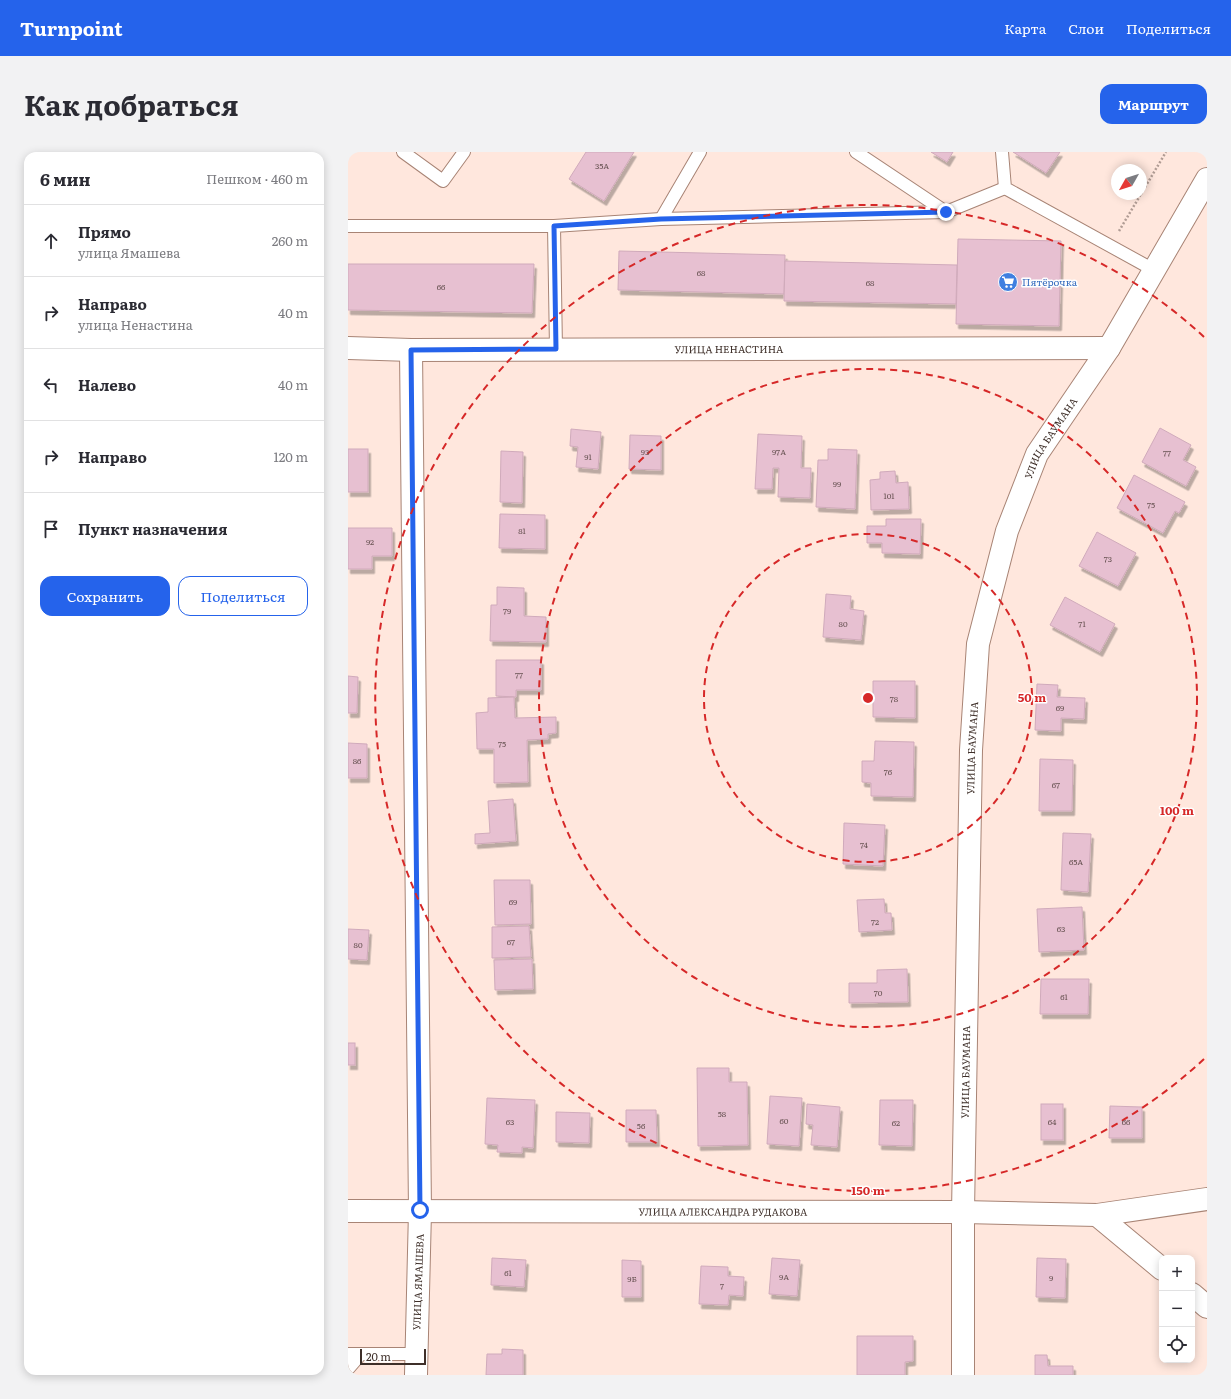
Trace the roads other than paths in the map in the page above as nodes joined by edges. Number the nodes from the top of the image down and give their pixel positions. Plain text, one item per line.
1 (403, 152) edge
2 (464, 152) edge
3 (700, 152) edge
4 (856, 152) edge
5 (1002, 152) edge
6 (1207, 179) edge
7 (1005, 188) junction
8 (946, 212) junction
9 (661, 219) junction
10 (348, 226) edge
11 (554, 226) junction
12 (1154, 270) junction
13 (348, 348) edge
14 (1109, 348) junction
15 (556, 349) junction
16 (411, 350) junction
17 (1207, 1200) edge
18 (420, 1210) junction
19 (348, 1211) edge
20 (963, 1212) junction
21 (1097, 1215) junction
22 (1159, 1267) edge
23 (1195, 1297) edge
24 (1207, 1307) edge
25 (348, 1354) edge
26 (361, 1354) junction
27 (416, 1364) edge
28 (348, 1369) edge
29 (963, 1375) edge

1 - 2 lane
3 - 9 lane
4 - 8 lane
5 - 7 lane
6 - 12 street, УЛИЦА БАУМАНА
7 - 8 lane
7 - 12 lane
8 - 9 lane
9 - 11 lane
10 - 11 lane
11 - 15 lane
12 - 14 street, УЛИЦА БАУМАНА
13 - 16 street, УЛИЦА НЕНАСТИНА
14 - 15 street, УЛИЦА НЕНАСТИНА
14 - 20 street, УЛИЦА БАУМАНА
15 - 16 street, УЛИЦА НЕНАСТИНА
16 - 18 street, УЛИЦА ЯМАШЕВА
17 - 21 street, УЛИЦА АЛЕКСАНДРА РУДАКОВА
18 - 19 street, УЛИЦА АЛЕКСАНДРА РУДАКОВА
18 - 20 street, УЛИЦА АЛЕКСАНДРА РУДАКОВА
18 - 27 street, УЛИЦА ЯМАШЕВА
20 - 21 street, УЛИЦА АЛЕКСАНДРА РУДАКОВА
20 - 29 street, УЛИЦА БАУМАНА
21 - 22 street
23 - 24 street
25 - 26 lane
26 - 27 lane
26 - 28 lane

